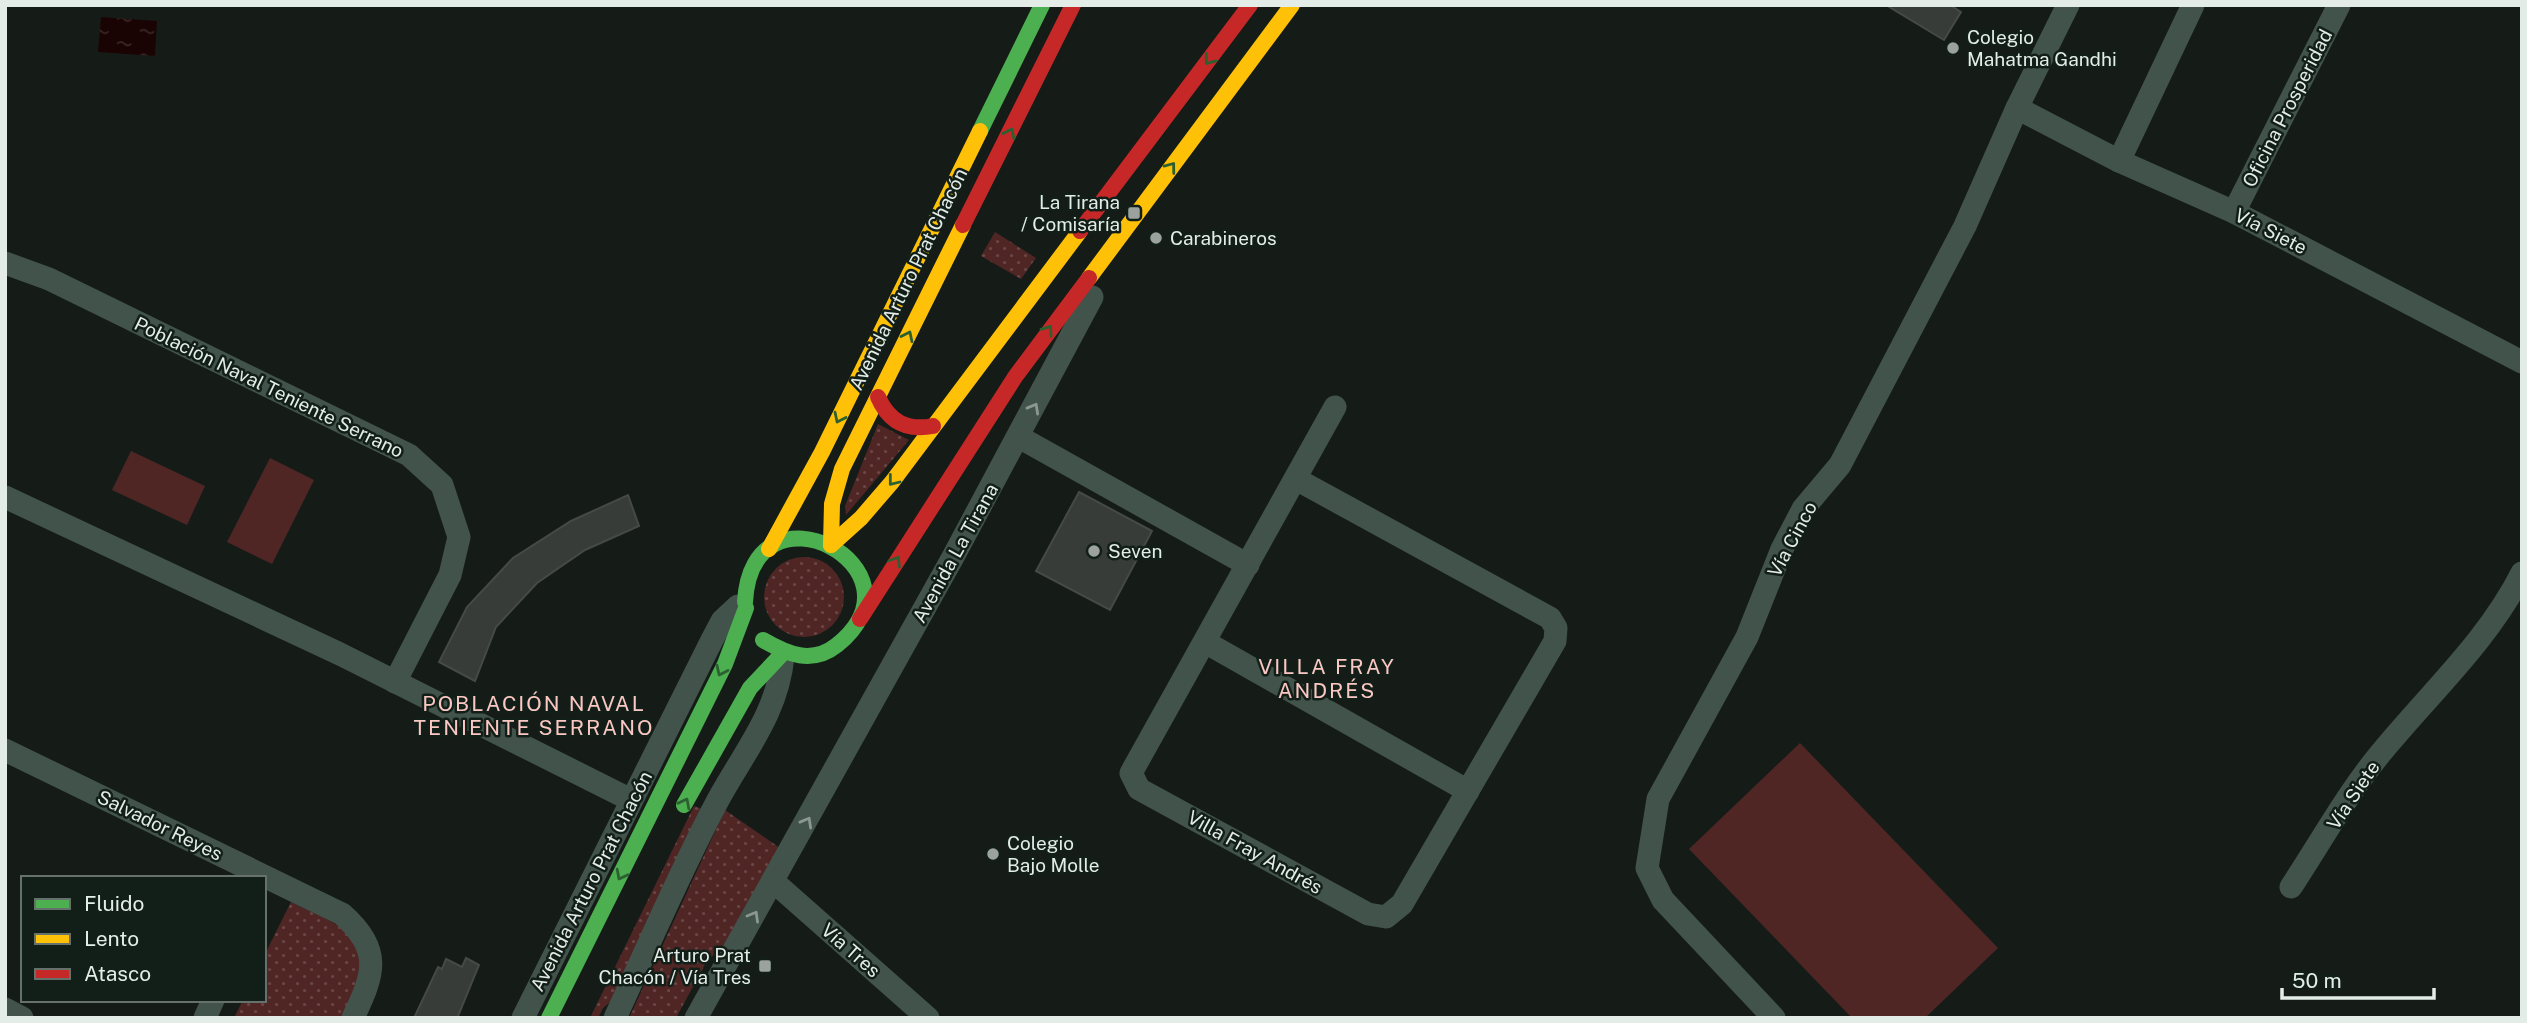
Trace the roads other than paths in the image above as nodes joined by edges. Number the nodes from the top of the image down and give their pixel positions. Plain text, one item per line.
1 (1042, 5) edge
2 (1073, 5) edge
3 (1250, 5) edge
4 (1292, 5) edge
5 (2068, 5) edge
6 (2193, 5) edge
7 (2339, 5) edge
8 (2017, 108) junction
9 (2119, 161) junction
10 (2234, 212) junction
11 (1129, 222) junction
12 (6, 265) edge
13 (2522, 362) edge
14 (878, 397) junction
15 (1335, 407) dead end
16 (933, 426) junction
17 (1019, 437) junction
18 (1296, 479) junction
19 (5, 497) edge
20 (831, 545) junction
21 (769, 550) junction
22 (1248, 565) junction
23 (2522, 573) edge
24 (745, 605) junction
25 (860, 619) junction
26 (1205, 642) junction
27 (783, 653) junction
28 (396, 682) junction
29 (5, 750) edge
30 (1468, 791) junction
31 (631, 800) junction
32 (675, 822) dead end
33 (245, 876) edge
34 (774, 882) junction
35 (2291, 887) dead end
36 (268, 888) edge
37 (212, 1002) edge
38 (5, 1009) edge
39 (22, 1018) edge
40 (205, 1018) edge
41 (353, 1018) edge
42 (523, 1018) edge
43 (549, 1018) edge
44 (615, 1018) edge
45 (696, 1018) edge
46 (928, 1018) edge
47 (1774, 1018) edge

1 -> 21 main road, Avenida Arturo Prat Chacón
14 -> 2 main road, Avenida Arturo Prat Chacón
3 -> 16 main road
11 -> 4 main road, Avenida La Tirana
5 - 8 street, Vía Cinco
6 - 9 street
7 - 10 street, Oficina Prosperidad
8 - 9 street, Vía Siete
8 - 47 street, Vía Cinco
9 - 10 street, Vía Siete
10 - 13 street, Vía Siete
17 -> 11 street, Avenida La Tirana
25 -> 11 main road, Avenida La Tirana
12 - 28 street, Población Naval Teniente Serrano
14 - 16 main road
14 - 20 main road, Avenida Arturo Prat Chacón
15 - 18 street, Villa Fray Andrés
16 -> 20 main road
17 - 22 street
34 -> 17 street, Avenida La Tirana
18 - 22 street, Villa Fray Andrés
18 - 30 street, Villa Fray Andrés
19 - 28 street
20 - 21 main road
20 - 25 main road
21 - 24 main road, Avenida Arturo Prat Chacón
22 - 26 street, Villa Fray Andrés
23 - 35 street, Vía Siete
24 - 27 main road
24 - 31 street, Avenida Arturo Prat Chacón
24 -> 43 main road, Avenida Arturo Prat Chacón
25 - 27 main road
26 - 30 street
26 - 30 street, Villa Fray Andrés
32 -> 27 main road
27 - 44 street
28 - 31 street
29 - 33 street, Salvador Reyes
31 - 42 street, Avenida Arturo Prat Chacón
45 -> 34 street
34 - 46 street, Vía Tres
36 - 41 street, Salvador Reyes
37 - 40 street
38 - 39 street

